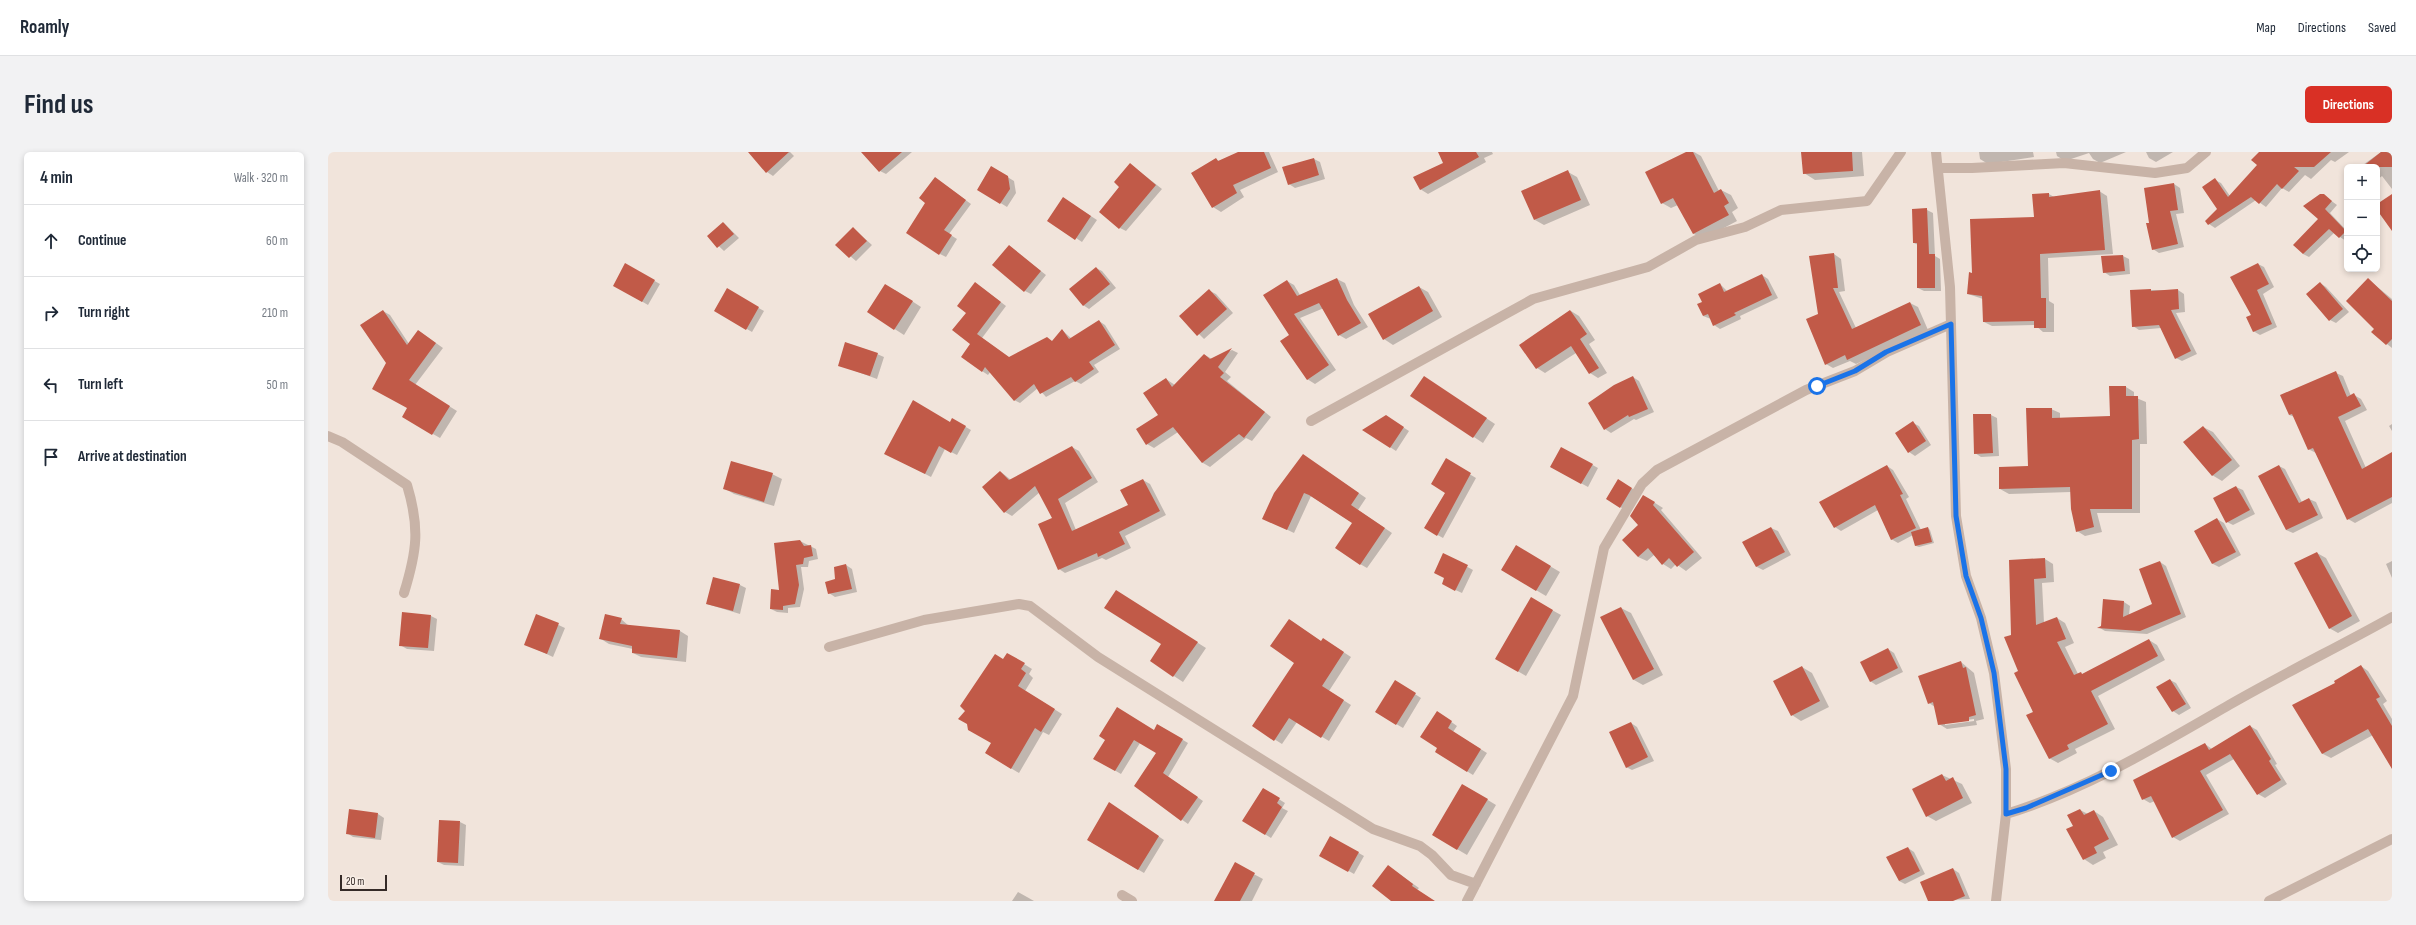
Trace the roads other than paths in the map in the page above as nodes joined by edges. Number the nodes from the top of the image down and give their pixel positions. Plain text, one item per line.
1 (1901, 152) edge
2 (1936, 152) edge
3 (2206, 152) edge
4 (1939, 168) junction
5 (1951, 324) junction
6 (1311, 420) dead end
7 (328, 436) edge
8 (404, 593) dead end
9 (2392, 617) edge
10 (829, 647) dead end
11 (2006, 814) junction
12 (2392, 839) edge
13 (1476, 884) junction
14 (1122, 895) dead end
15 (1132, 901) edge
16 (1467, 901) edge
17 (1996, 901) edge
18 (2269, 901) edge

1 - 6 street
2 - 4 street
3 - 4 street
4 - 5 street
5 - 11 street
5 - 13 street
7 - 8 street
9 - 11 street
10 - 13 street
11 - 17 street
12 - 18 street
13 - 16 street
14 - 15 street

